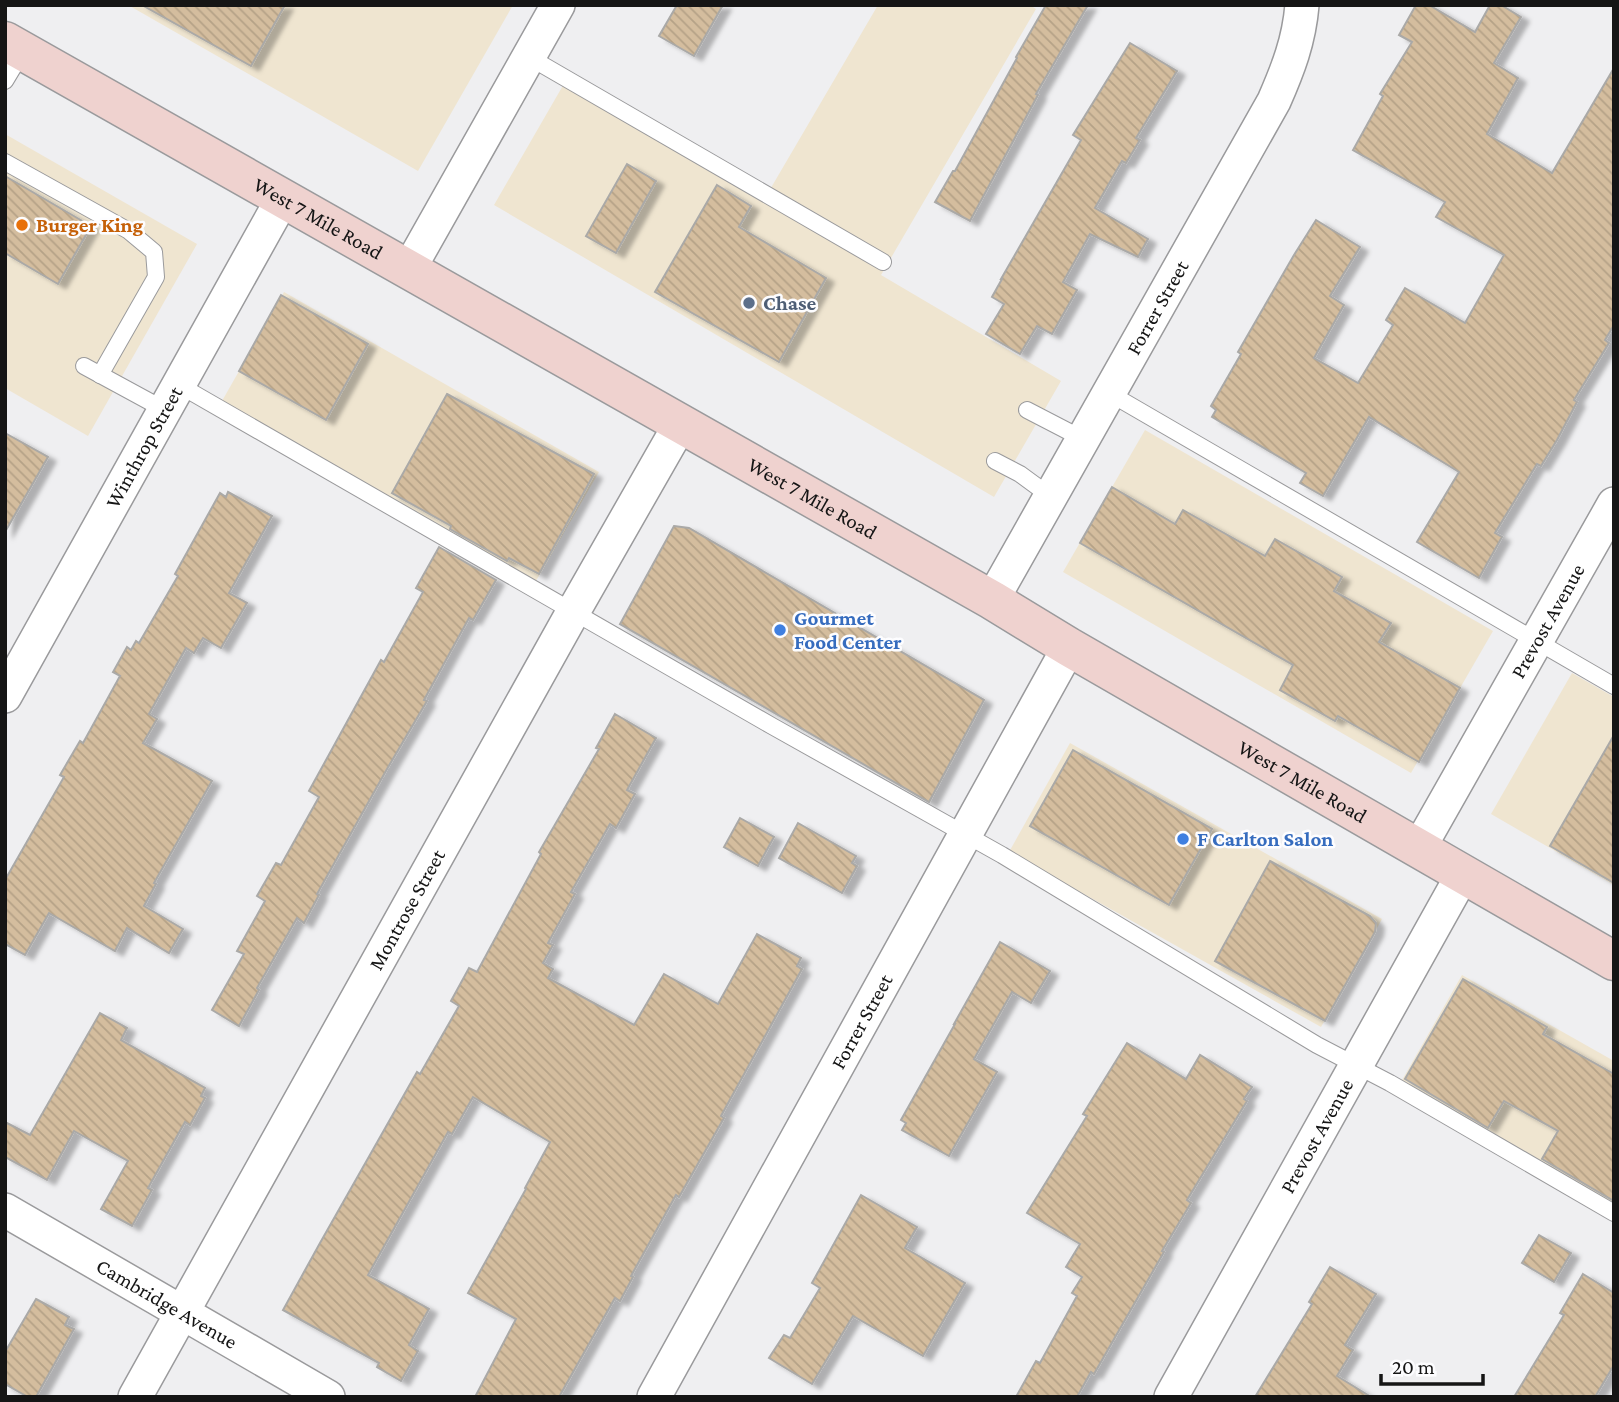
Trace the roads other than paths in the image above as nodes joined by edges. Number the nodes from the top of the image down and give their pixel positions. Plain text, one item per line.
1 (558, 5) edge
2 (1302, 5) edge
3 (11, 57) edge
4 (528, 57) junction
5 (5, 162) edge
6 (283, 198) junction
7 (883, 262) dead end
8 (409, 270) junction
9 (84, 366) dead end
10 (100, 374) junction
11 (1109, 393) junction
12 (172, 397) junction
13 (1027, 410) dead end
14 (681, 423) junction
15 (1083, 439) junction
16 (995, 461) dead end
17 (1050, 496) junction
18 (1614, 504) edge
19 (992, 600) junction
20 (573, 612) junction
21 (1536, 642) junction
22 (1069, 647) junction
23 (1614, 686) edge
24 (5, 696) edge
25 (966, 835) junction
26 (1419, 848) junction
27 (1463, 874) junction
28 (1614, 961) edge
29 (1357, 1065) junction
30 (5, 1210) edge
31 (1614, 1213) edge
32 (183, 1313) junction
33 (135, 1397) edge
34 (328, 1397) edge
35 (654, 1397) edge
36 (1171, 1397) edge

1 - 4 street
2 - 11 street, Forrer Street
3 - 6 main road, West 7 Mile Road
4 - 7 lane
4 - 8 street
5 - 10 lane
6 - 8 main road, West 7 Mile Road
6 - 12 street, Winthrop Street
8 - 14 main road, West 7 Mile Road
9 - 10 lane
10 - 12 lane
11 - 15 street, Forrer Street
11 - 21 lane
12 - 20 lane
12 - 24 street, Winthrop Street
13 - 15 lane
14 - 19 main road, West 7 Mile Road
14 - 20 street, Montrose Street
15 - 17 street, Forrer Street
16 - 17 lane
17 - 19 street, Forrer Street
18 - 21 street, Prevost Avenue
19 - 22 main road, West 7 Mile Road
20 - 25 lane
20 - 32 street, Montrose Street
21 - 23 lane
21 - 26 street, Prevost Avenue
22 - 25 street, Forrer Street
22 - 26 main road, West 7 Mile Road
25 - 29 lane
25 - 35 street, Forrer Street
26 - 27 main road, West 7 Mile Road
27 - 28 main road, West 7 Mile Road
27 - 29 street, Prevost Avenue
29 - 31 lane
29 - 36 street, Prevost Avenue
30 - 32 street, Cambridge Avenue
32 - 33 street, Montrose Street
32 - 34 street, Cambridge Avenue

